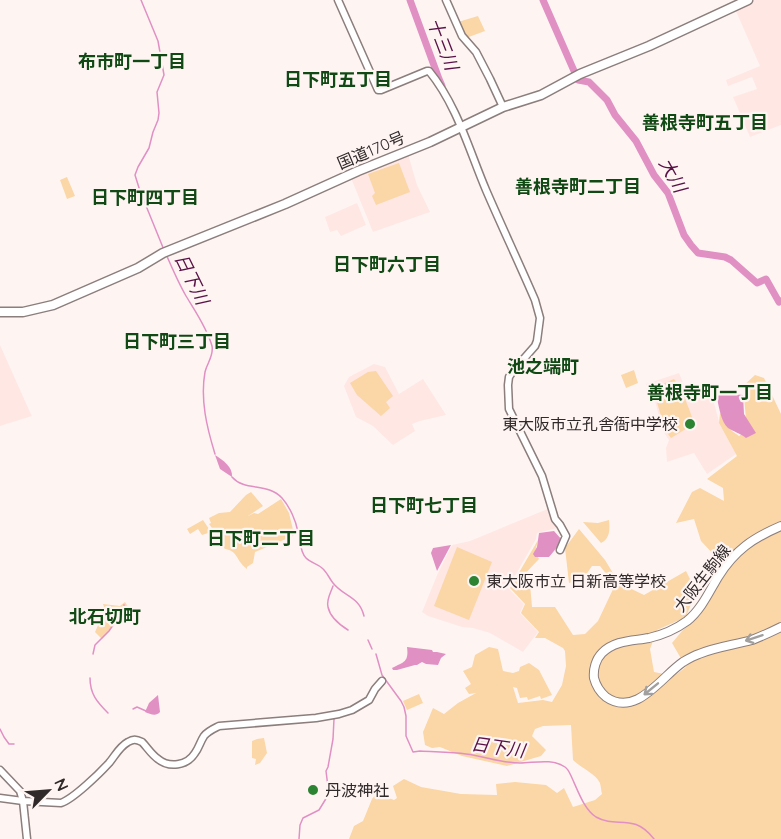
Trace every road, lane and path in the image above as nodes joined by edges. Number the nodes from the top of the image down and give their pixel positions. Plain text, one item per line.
1 (338, 0) edge
2 (446, 0) edge
3 (748, 0) edge
4 (503, 107) junction
5 (461, 128) junction
6 (0, 312) edge
7 (781, 526) edge
8 (560, 550) dead end
9 (781, 627) edge
10 (382, 681) dead end
11 (0, 770) edge
12 (0, 798) edge
13 (22, 801) junction
14 (27, 839) edge

1 - 5 street
2 - 4 street
3 - 4 highway, 国道170号
4 - 5 highway, 国道170号
5 - 6 highway, 国道170号
5 - 8 street
9 -> 7 main road, 大阪生駒線
10 - 13 street
11 - 13 street
12 - 13 street
13 - 14 street

